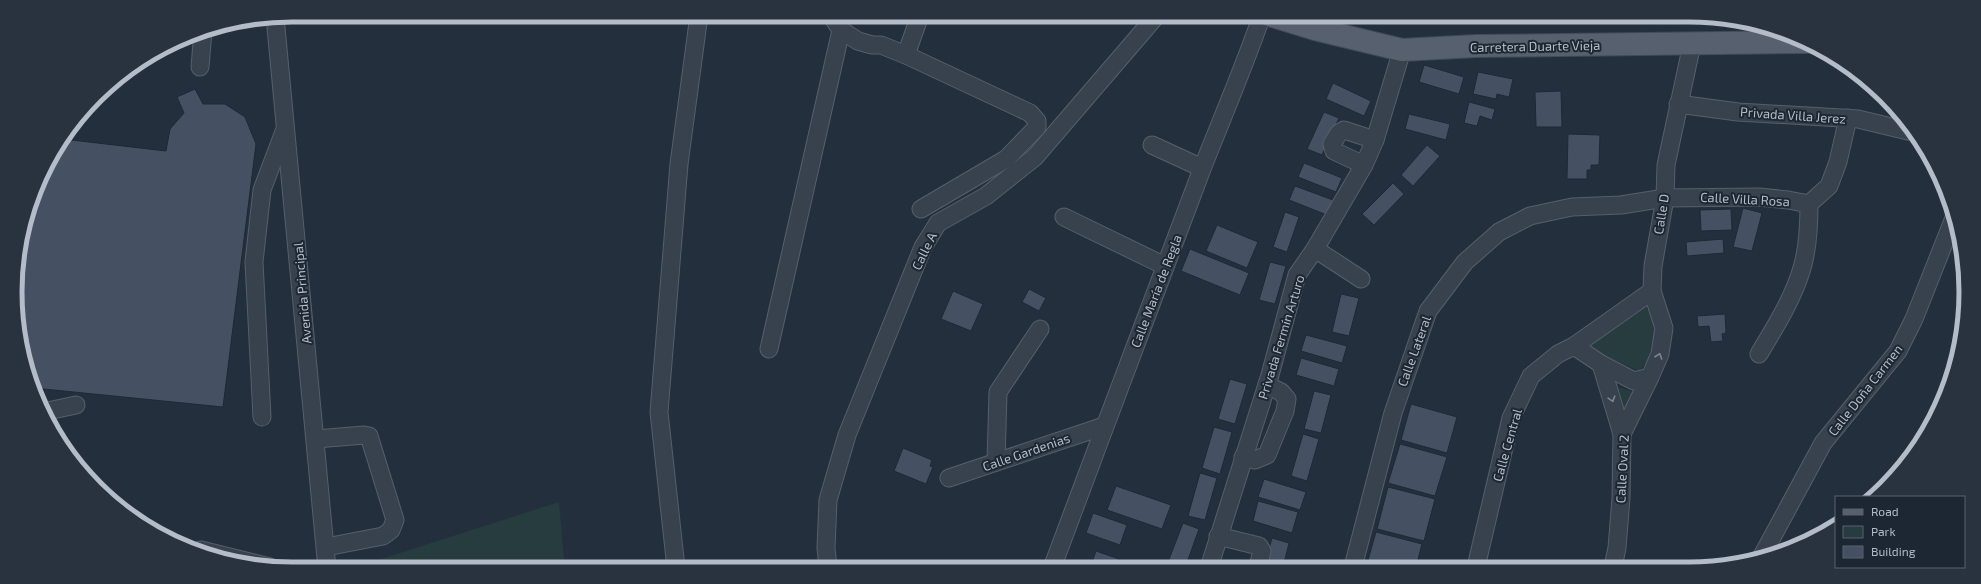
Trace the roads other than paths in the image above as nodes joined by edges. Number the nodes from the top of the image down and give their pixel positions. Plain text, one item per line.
1 (698, 22) edge
2 (836, 22) edge
3 (918, 22) edge
4 (1151, 22) edge
5 (1260, 22) edge
6 (1292, 22) edge
7 (276, 23) edge
8 (841, 30) junction
9 (203, 37) edge
10 (1790, 42) edge
11 (1692, 44) junction
12 (1402, 50) junction
13 (906, 55) junction
14 (200, 68) dead end
15 (1678, 104) junction
16 (1848, 118) junction
17 (286, 125) junction
18 (1905, 130) edge
19 (1375, 140) junction
20 (1152, 145) dead end
21 (1364, 165) junction
22 (1202, 168) junction
23 (1665, 198) junction
24 (1809, 204) junction
25 (921, 209) dead end
26 (1064, 216) dead end
27 (1951, 226) edge
28 (1314, 250) junction
29 (1165, 266) junction
30 (1361, 279) dead end
31 (1652, 291) junction
32 (1040, 329) dead end
33 (1574, 346) junction
34 (769, 349) dead end
35 (1759, 354) dead end
36 (1601, 364) junction
37 (1650, 377) junction
38 (1267, 385) junction
39 (76, 406) dead end
40 (50, 411) edge
41 (262, 417) dead end
42 (1104, 426) junction
43 (1622, 434) junction
44 (316, 439) junction
45 (1243, 457) junction
46 (996, 462) junction
47 (950, 478) dead end
48 (1218, 536) junction
49 (326, 546) junction
50 (1764, 551) edge
51 (327, 562) edge
52 (675, 562) edge
53 (827, 562) edge
54 (1054, 562) edge
55 (1211, 562) edge
56 (1259, 562) edge
57 (1354, 562) edge
58 (1477, 562) edge
59 (1614, 562) edge

1 - 52 street
2 - 8 street
3 - 13 street
4 - 53 street, Calle A
5 - 22 street, Calle María de Regla
6 - 12 main road, Carretera Duarte Vieja
7 - 17 street, Avenida Principal
8 - 13 street
8 - 34 street
9 - 14 street
10 - 11 main road, Carretera Duarte Vieja
11 - 12 main road, Carretera Duarte Vieja
11 - 15 street, Calle D
12 - 19 street, Privada Fermín Arturo
13 - 25 street
15 - 16 street, Privada Villa Jerez
15 - 23 street, Calle D
16 - 18 street, Privada Villa Jerez
16 - 24 street
17 - 41 street
17 - 44 street, Avenida Principal
19 - 21 street, Privada Fermín Arturo
19 - 21 street
20 - 22 street
21 - 28 street, Privada Fermín Arturo
22 - 29 street, Calle María de Regla
23 - 24 street, Calle Villa Rosa
23 - 31 street, Calle D
23 - 57 street, Calle Lateral
24 - 35 street, Calle Villa Rosa
26 - 29 street
27 - 50 street, Calle Doña Carmen
28 - 30 street
28 - 38 street, Privada Fermín Arturo
29 - 42 street, Calle María de Regla
31 - 33 street
37 -> 31 street, Calle Oval 2
32 - 46 street
33 - 36 street
33 - 58 street, Calle Central
36 - 37 street
36 -> 43 street
37 - 43 street, Calle Oval 2
38 - 45 street, Privada Fermín Arturo
38 - 45 street
39 - 40 street
42 - 46 street, Calle Gardenias
42 - 54 street, Calle María de Regla
43 - 59 street, Calle Oval 2
44 - 49 street, Avenida Principal
44 - 49 street
45 - 48 street, Privada Fermín Arturo
46 - 47 street, Calle Gardenias
48 - 55 street, Privada Fermín Arturo
48 - 56 street
49 - 51 street, Avenida Principal

